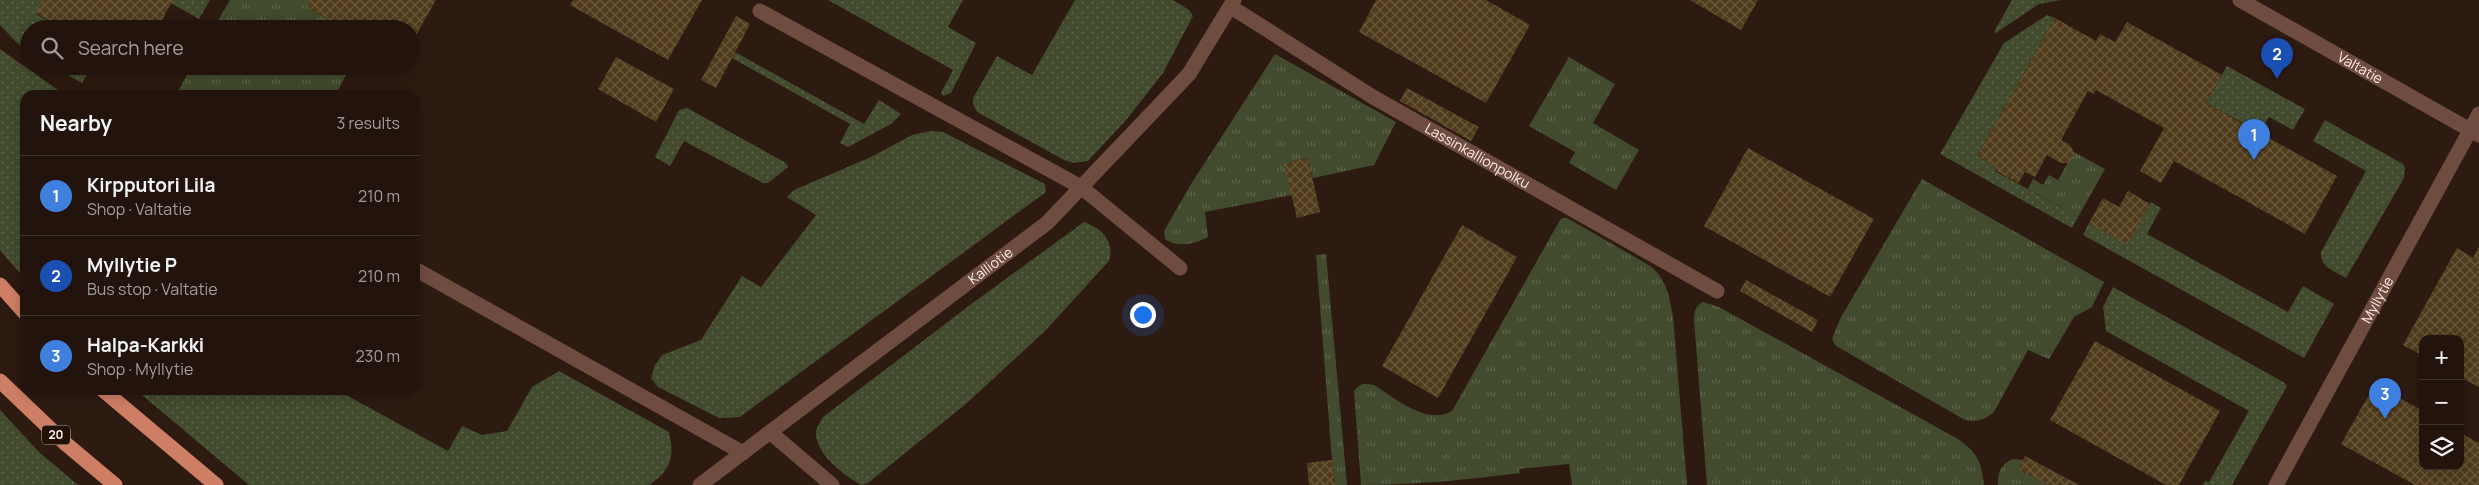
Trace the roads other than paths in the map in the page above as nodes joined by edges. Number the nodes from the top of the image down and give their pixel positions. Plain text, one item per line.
1 (2240, 0) edge
2 (1233, 3) edge
3 (760, 11) dead end
4 (2479, 114) edge
5 (2474, 133) edge
6 (1081, 187) junction
7 (1180, 268) dead end
8 (420, 273) edge
9 (0, 285) edge
10 (1717, 291) dead end
11 (20, 308) edge
12 (0, 381) edge
13 (109, 395) edge
14 (771, 433) junction
15 (744, 453) junction
16 (115, 485) edge
17 (216, 485) edge
18 (700, 485) edge
19 (832, 485) edge
20 (2276, 485) edge

1 - 5 street, Valtatie
2 - 6 street, Kalliotie
2 - 10 street, Lassinkallionpolku
3 - 6 street
4 - 5 street, Myllytie
5 - 20 street, Myllytie
6 - 7 street
6 - 14 street, Kalliotie
8 - 15 street
9 - 11 highway
12 - 16 highway, 20
13 - 17 highway
14 - 15 street, Kalliotie
14 - 19 street
15 - 18 street, Kalliotie

